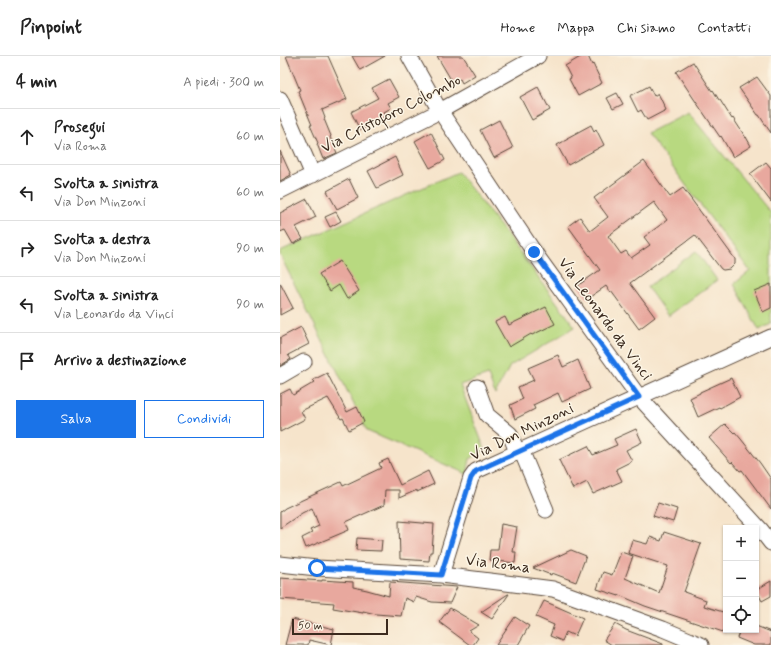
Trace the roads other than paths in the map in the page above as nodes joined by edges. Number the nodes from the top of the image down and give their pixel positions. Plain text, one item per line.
1 (409, 56) edge
2 (538, 56) edge
3 (280, 99) edge
4 (440, 111) junction
5 (312, 175) junction
6 (280, 191) edge
7 (771, 337) edge
8 (304, 362) dead end
9 (280, 376) edge
10 (477, 387) dead end
11 (639, 397) junction
12 (519, 451) junction
13 (546, 510) dead end
14 (766, 527) edge
15 (771, 543) edge
16 (280, 564) edge
17 (441, 575) junction
18 (701, 645) edge

1 - 4 street, Via Leonardo da Vinci
2 - 4 street, Via Cristoforo Colombo
3 - 5 street
4 - 5 street, Via Cristoforo Colombo
4 - 11 street, Via Leonardo da Vinci
5 - 6 street, Via Cristoforo Colombo
7 - 11 street, Via Don Minzoni
8 - 9 street
10 - 12 street
11 - 12 street, Via Don Minzoni
11 - 14 street, Via Leonardo da Vinci
12 - 13 street
12 - 17 street, Via Don Minzoni
14 - 15 street, Via Leonardo da Vinci
16 - 17 street, Via Roma
17 - 18 street, Via Roma

